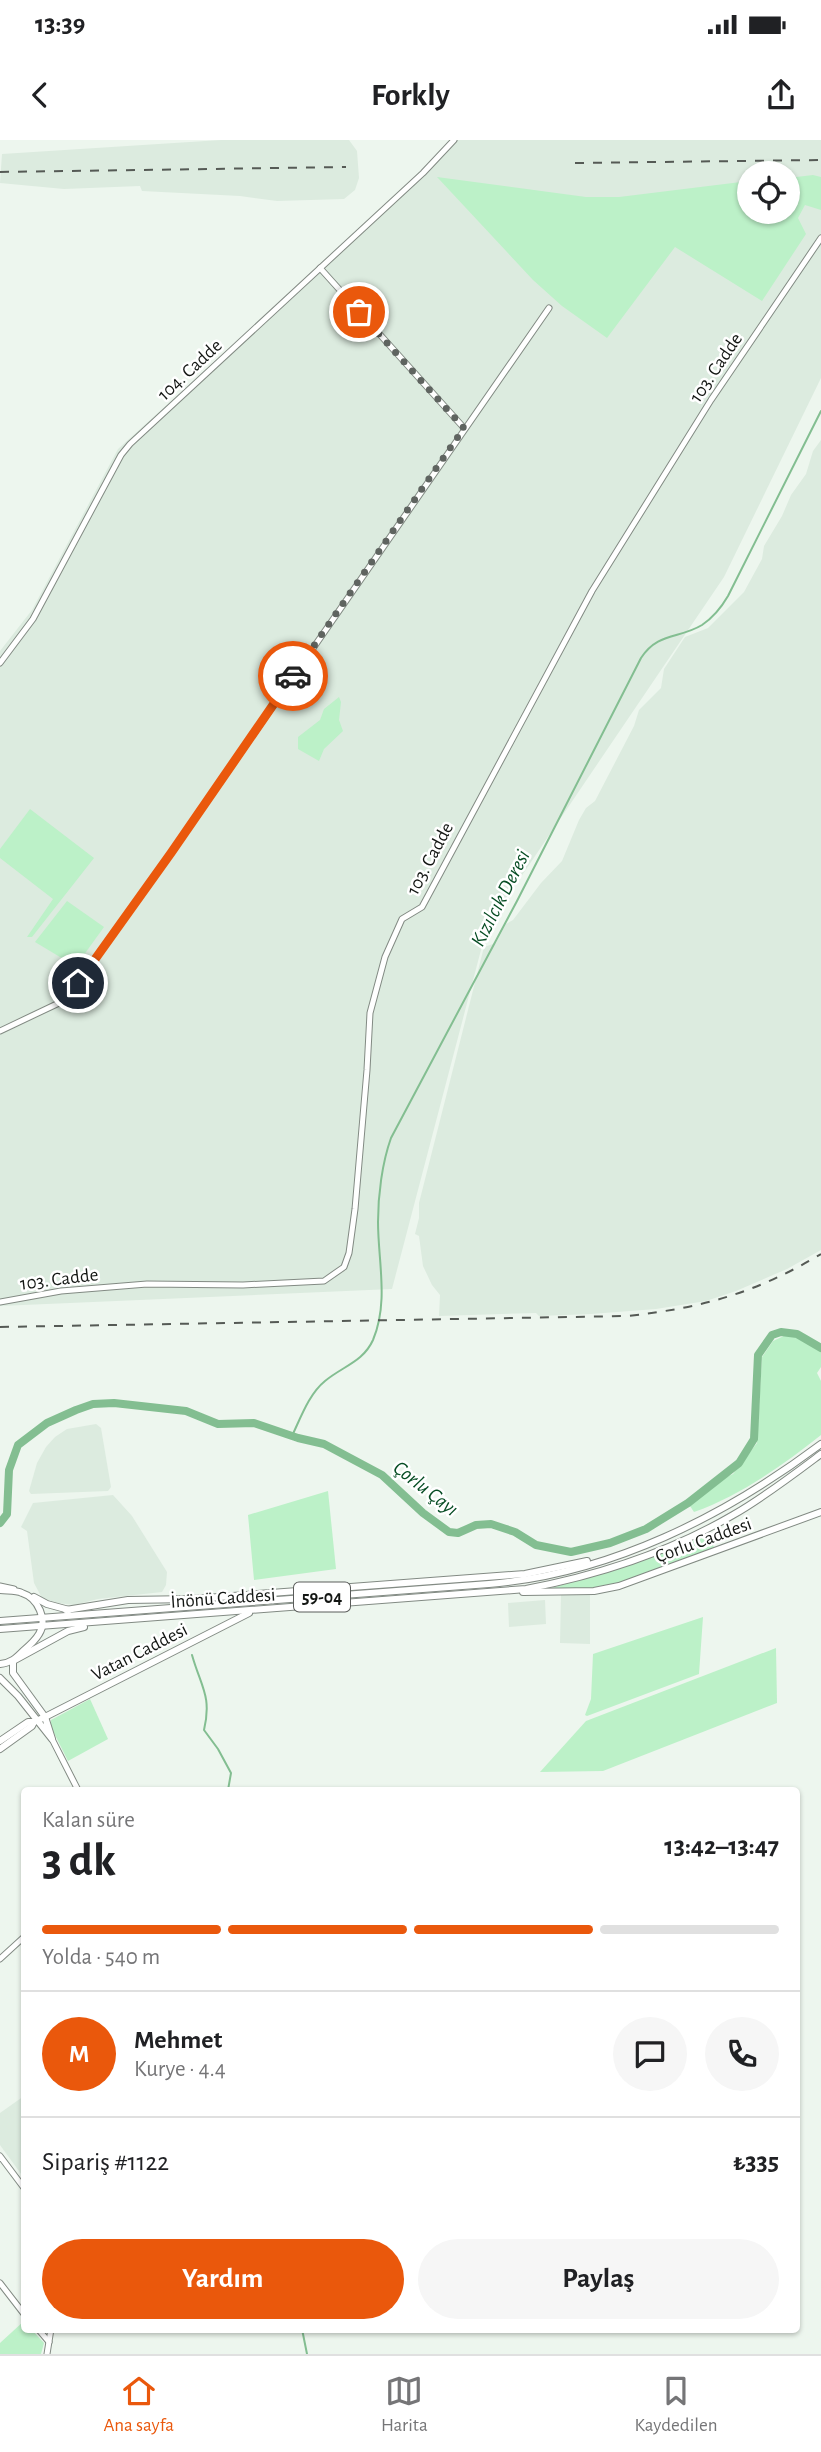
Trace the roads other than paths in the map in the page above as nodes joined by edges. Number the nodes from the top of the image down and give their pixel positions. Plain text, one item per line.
1 (454, 140) edge
2 (821, 238) edge
3 (320, 268) junction
4 (549, 308) dead end
5 (464, 428) junction
6 (0, 663) edge
7 (0, 1031) edge
8 (0, 1301) edge
9 (821, 1444) edge
10 (821, 1454) edge
11 (821, 1512) edge
12 (639, 1547) junction
13 (0, 1588) edge
14 (20, 1591) junction
15 (489, 1592) junction
16 (66, 1609) junction
17 (258, 1610) junction
18 (131, 1616) junction
19 (0, 1621) edge
20 (42, 1622) junction
21 (0, 1629) edge
22 (13, 1661) junction
23 (0, 1664) edge
24 (0, 1678) edge
25 (39, 1720) junction
26 (52, 1739) joint
27 (0, 1741) edge
28 (0, 1749) edge
29 (76, 1787) edge
30 (21, 1940) edge
31 (0, 1959) edge
32 (0, 2156) edge
33 (21, 2184) edge
34 (0, 2283) edge
35 (21, 2310) edge
36 (41, 2333) edge
37 (50, 2333) edge
38 (48, 2342) junction
39 (47, 2354) edge

1 - 3 street, 104. Cadde
2 - 8 street, 103. Cadde
3 - 5 street
3 - 6 street, 104. Cadde
4 - 5 street
5 - 7 street
9 - 12 main road, 59-04
10 - 15 main road, 59-04
11 - 15 main road, Çorlu Caddesi
12 - 16 main road
12 - 18 main road, 59-04
13 - 14 main road
14 - 16 main road
14 - 20 main road
15 - 17 main road, İnönü Caddesi / 59-04
16 - 18 main road
17 - 18 main road, İnönü Caddesi / 59-04
17 - 25 main road, Vatan Caddesi
18 - 20 main road, İnönü Caddesi / 59-04
18 - 22 main road
19 - 20 main road, 59-04
20 - 21 main road, İnönü Caddesi / 59-04
20 - 22 main road
22 - 23 main road
22 - 25 main road
24 - 25 main road
25 - 26 main road
25 - 27 main road, Vatan Caddesi
25 - 28 main road, Vatan Caddesi
26 - 29 street
30 - 31 street
32 - 33 street
34 - 35 street
36 - 38 street
37 - 38 street
38 - 39 street

